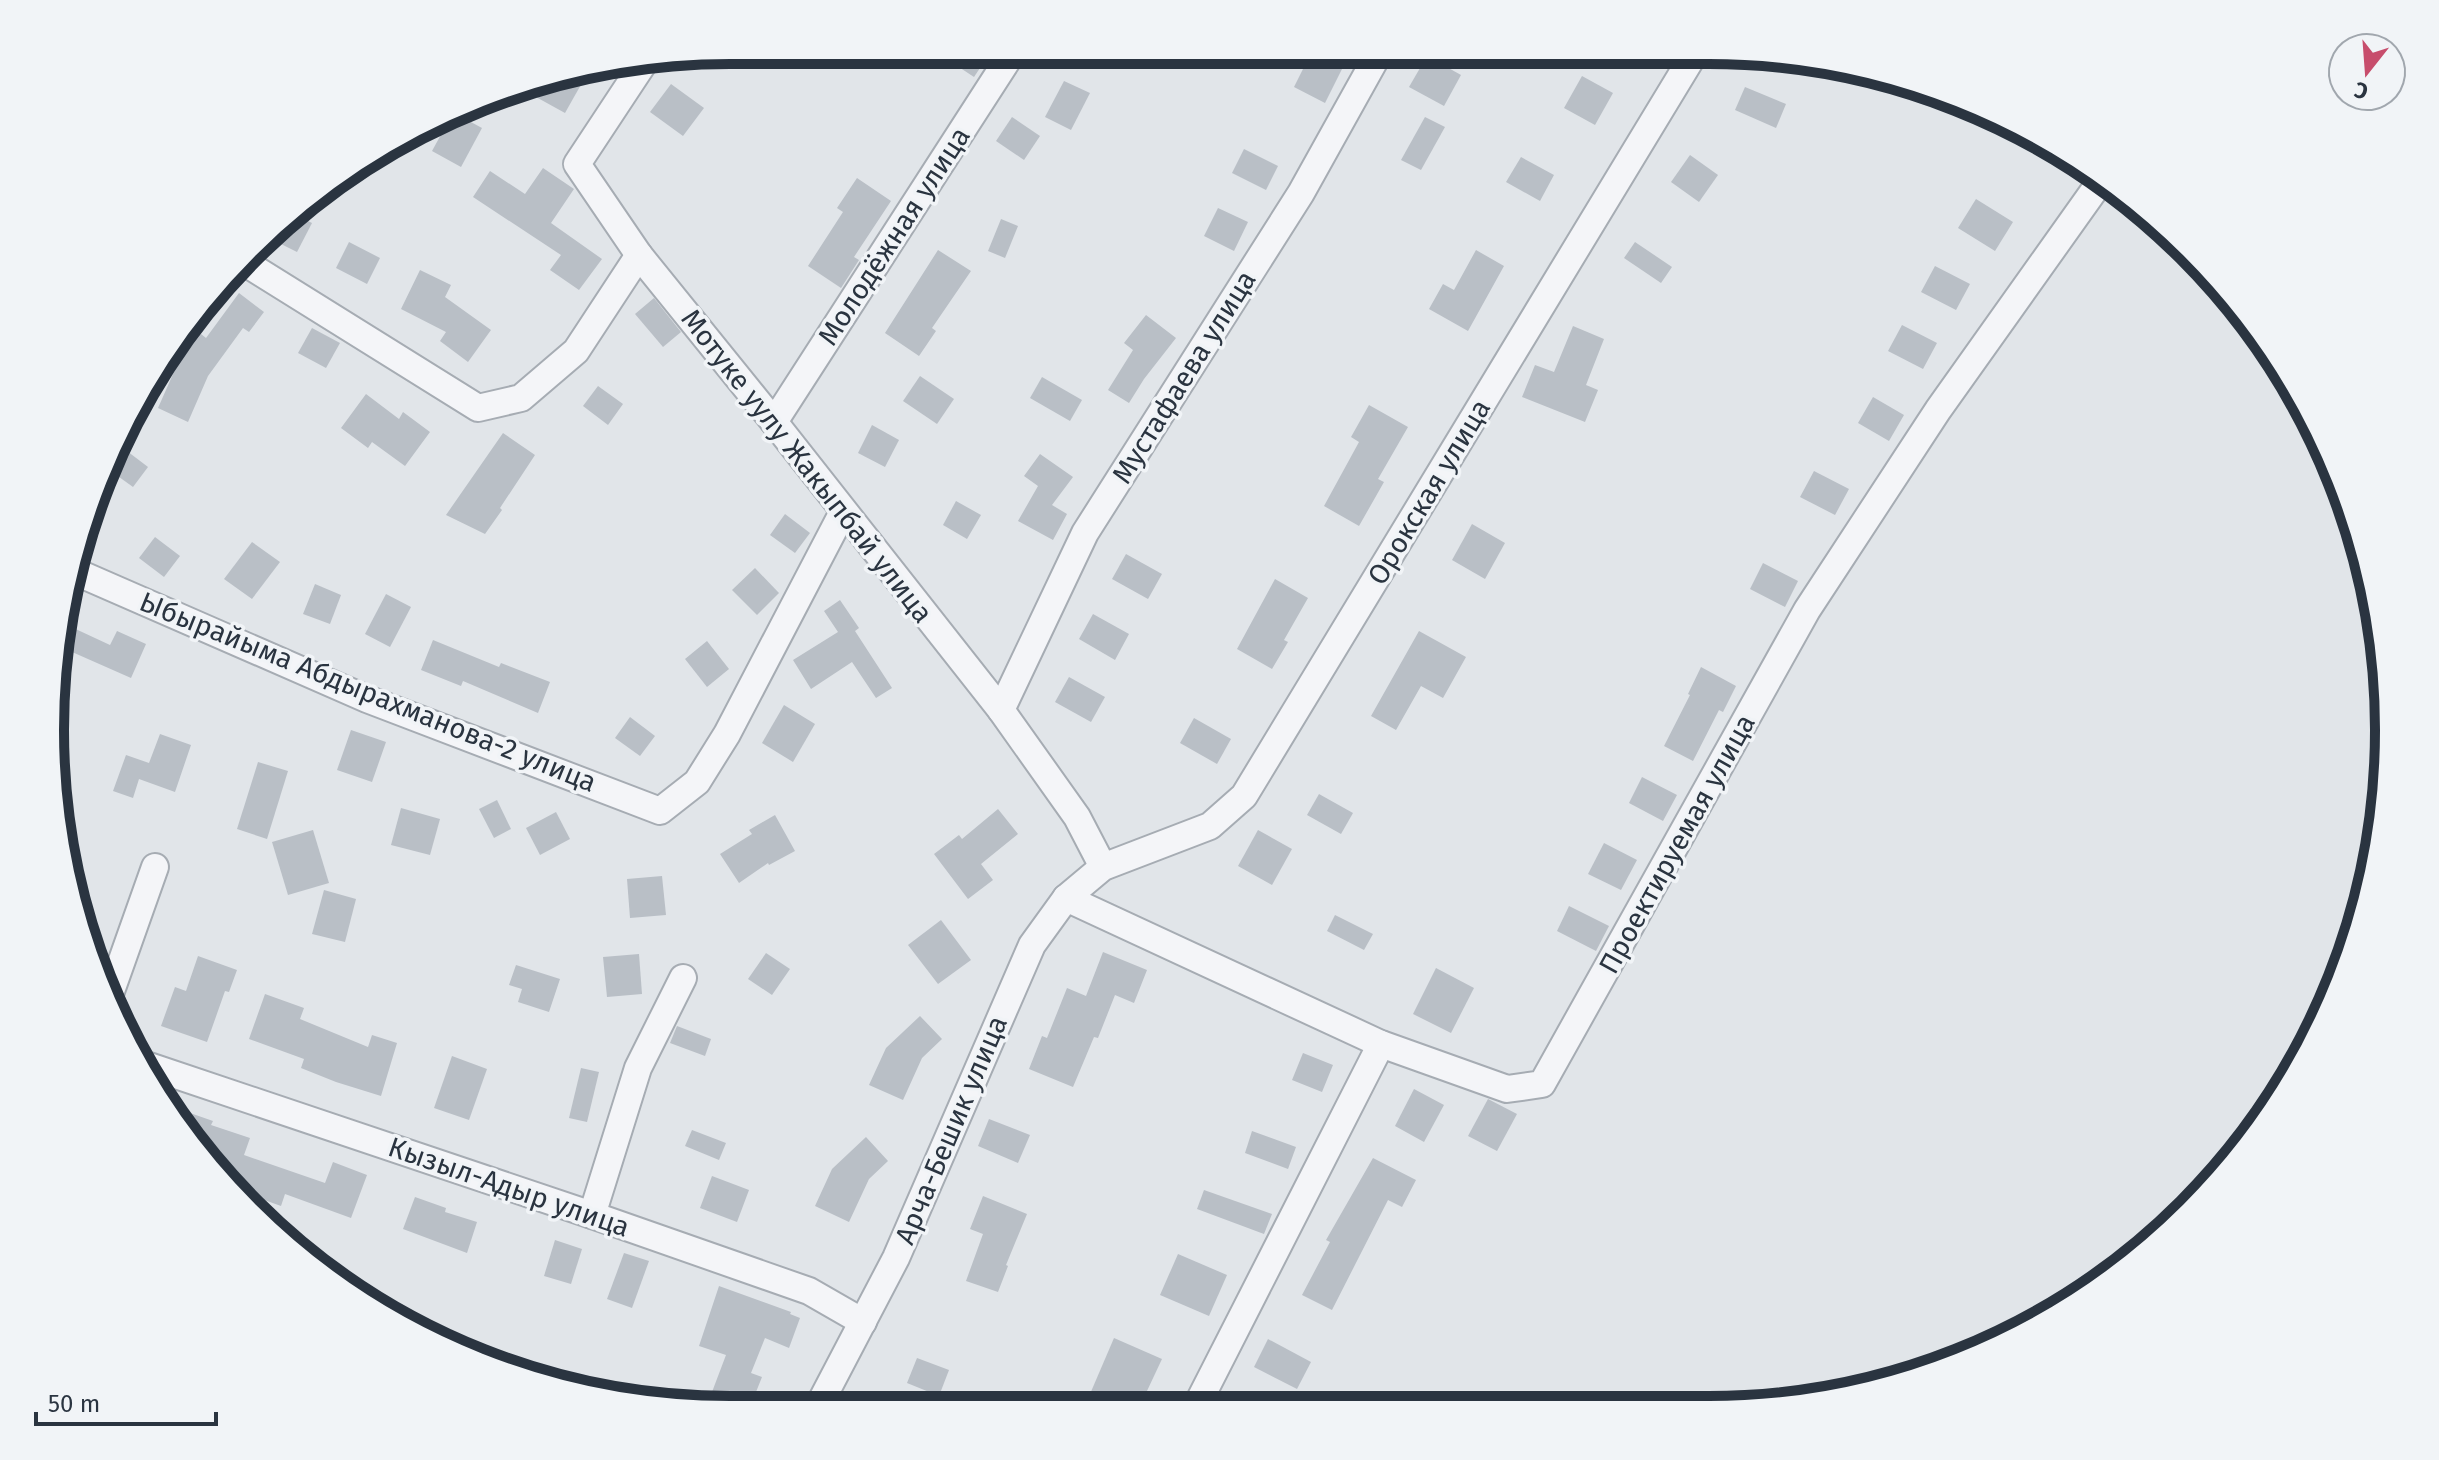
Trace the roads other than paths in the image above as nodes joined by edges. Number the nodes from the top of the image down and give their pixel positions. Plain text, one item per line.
1 (1005, 64) edge
2 (1373, 64) edge
3 (1688, 64) edge
4 (639, 71) edge
5 (2096, 188) edge
6 (639, 255) junction
7 (252, 267) edge
8 (774, 422) junction
9 (843, 512) junction
10 (83, 575) edge
11 (1001, 710) junction
12 (155, 867) dead end
13 (1103, 867) junction
14 (1066, 898) junction
15 (683, 978) dead end
16 (114, 983) edge
17 (1381, 1044) junction
18 (156, 1068) edge
19 (592, 1215) junction
20 (863, 1322) junction
21 (824, 1396) edge
22 (1202, 1396) edge

1 - 8 street, Молодёжная улица
2 - 11 street, Мустафаева улица
3 - 13 street, Орокская улица
4 - 6 street, Мотуке уулу Жакыпбай улица
5 - 17 street, Проектируемая улица
6 - 7 street
6 - 8 street, Мотуке уулу Жакыпбай улица
8 - 9 street, Мотуке уулу Жакыпбай улица
9 - 10 street, Ыбырайыма Абдырахманова-2 улица
9 - 11 street, Мотуке уулу Жакыпбай улица
11 - 13 street, Мотуке уулу Жакыпбай улица
12 - 16 street
13 - 14 street, Арча-Бешик улица
14 - 17 street, Проектируемая улица
14 - 20 street, Арча-Бешик улица
15 - 19 street
17 - 22 street
18 - 19 street, Кызыл-Адыр улица
19 - 20 street, Кызыл-Адыр улица
20 - 21 street, Арча-Бешик улица

